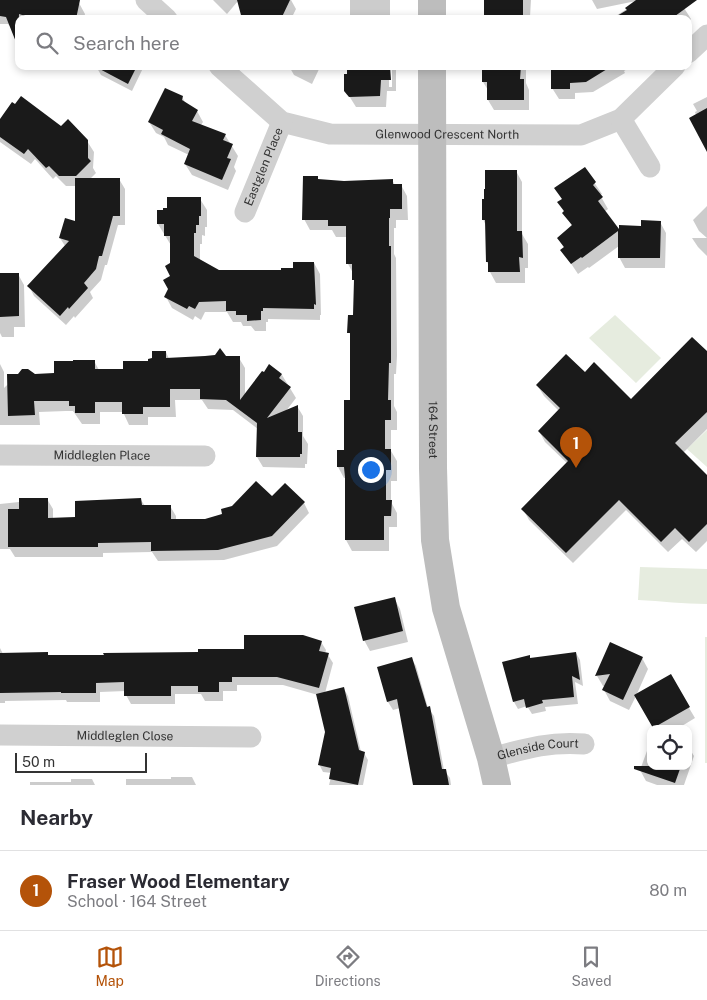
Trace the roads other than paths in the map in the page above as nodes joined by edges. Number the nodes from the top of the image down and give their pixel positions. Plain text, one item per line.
1 (146, 0) edge
2 (432, 0) edge
3 (163, 15) edge
4 (432, 15) edge
5 (707, 35) edge
6 (692, 49) edge
7 (224, 70) edge
8 (432, 70) edge
9 (671, 70) edge
10 (621, 119) junction
11 (282, 122) junction
12 (432, 135) junction
13 (650, 167) dead end
14 (245, 212) dead end
15 (0, 455) edge
16 (205, 456) dead end
17 (0, 735) edge
18 (251, 736) dead end
19 (584, 744) dead end
20 (491, 758) junction
21 (496, 785) edge

1 - 3 street
2 - 4 street
5 - 6 street
7 - 11 street, Glenwood Crescent North
8 - 12 street, 164 Street
9 - 10 street, Glenwood Crescent North
10 - 12 street, Glenwood Crescent North
10 - 13 street
11 - 12 street, Glenwood Crescent North
11 - 14 street, Eastglen Place
12 - 20 street, 164 Street
15 - 16 street, Middleglen Place
17 - 18 street, Middleglen Close
19 - 20 street, Glenside Court
20 - 21 street, 164 Street

